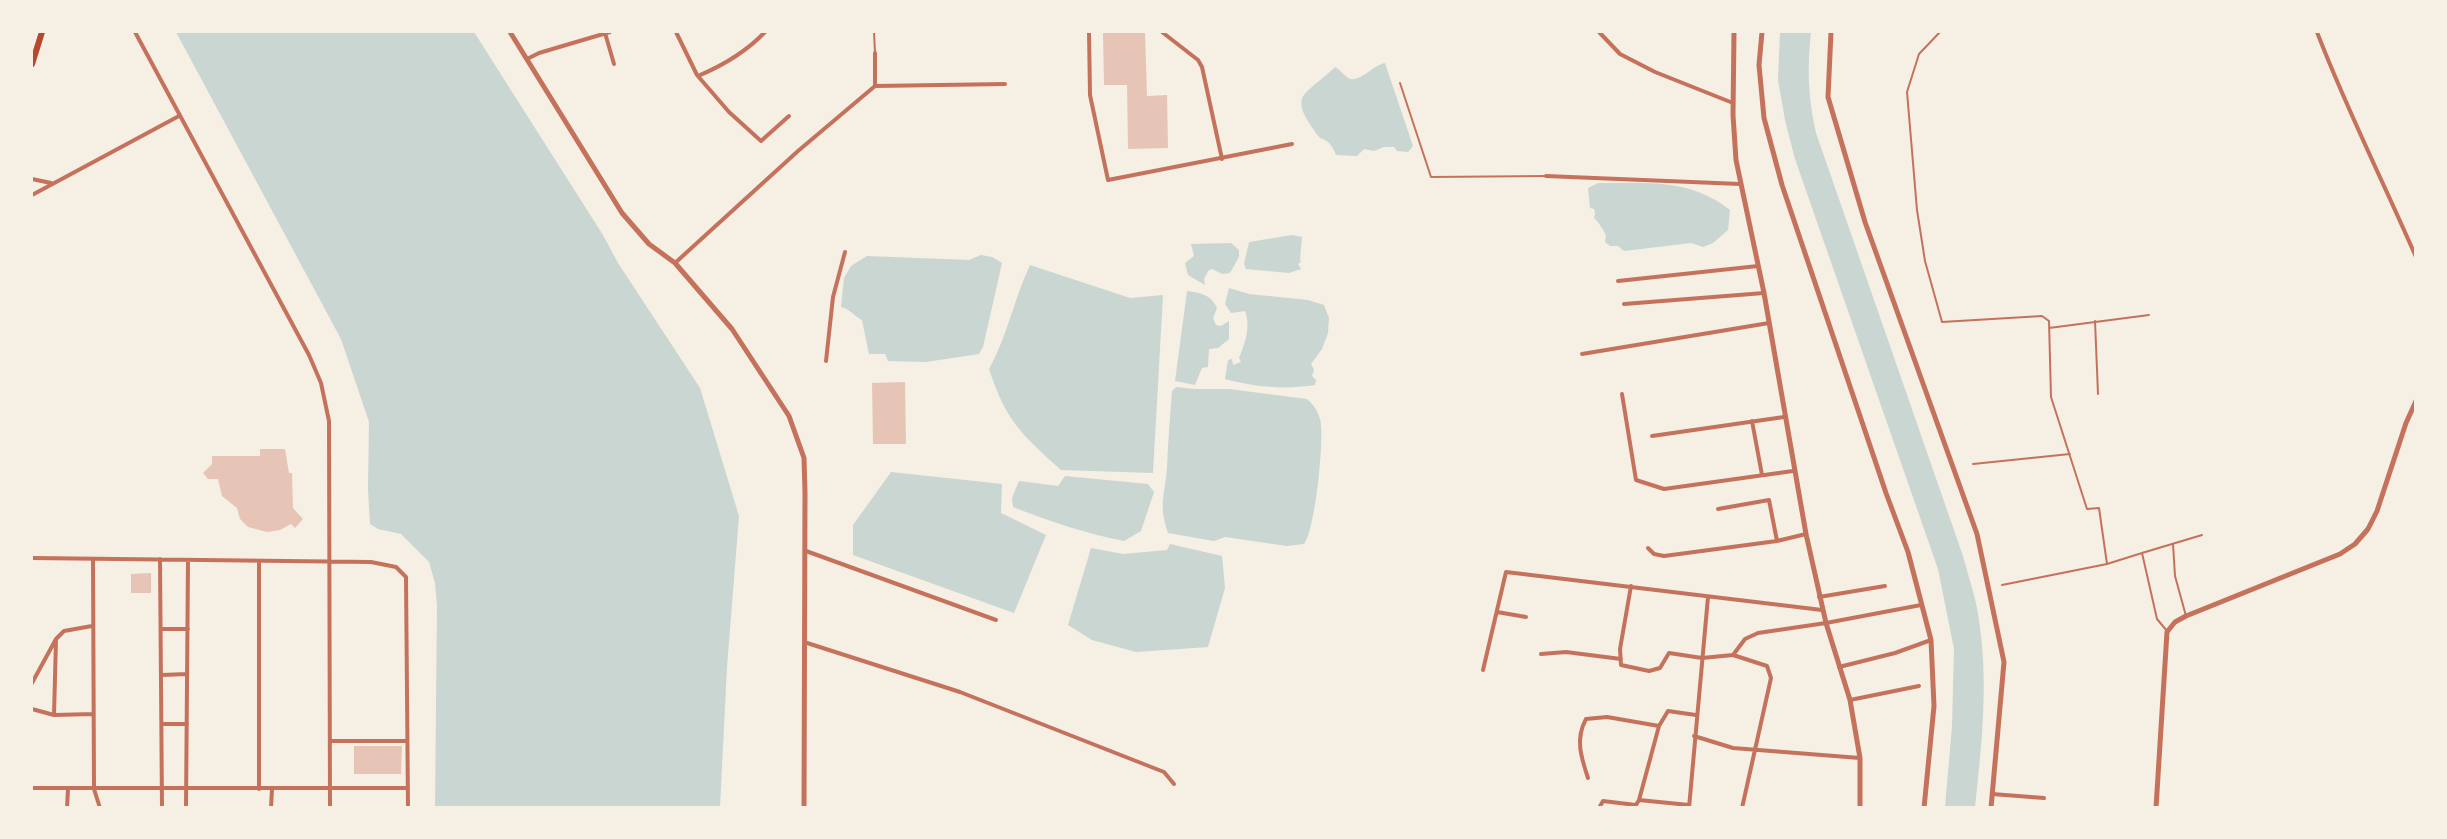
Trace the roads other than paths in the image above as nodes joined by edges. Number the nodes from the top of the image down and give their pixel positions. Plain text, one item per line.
1 (42, 32) edge
2 (135, 32) edge
3 (510, 32) edge
4 (610, 32) edge
5 (676, 32) edge
6 (765, 32) edge
7 (874, 32) edge
8 (1089, 32) edge
9 (1162, 32) edge
10 (1599, 32) edge
11 (1734, 32) edge
12 (1762, 32) edge
13 (1831, 32) edge
14 (1940, 32) edge
15 (2317, 32) edge
16 (604, 33) junction
17 (1606, 34) edge
18 (875, 53) joint
19 (527, 59) junction
20 (32, 64) edge
21 (614, 64) dead end
22 (698, 76) junction
23 (1400, 83) dead end
24 (1005, 84) dead end
25 (875, 87) junction
26 (1733, 103) junction
27 (179, 116) junction
28 (789, 116) dead end
29 (1292, 144) dead end
30 (1222, 159) junction
31 (1546, 176) joint
32 (32, 179) edge
33 (51, 183) junction
34 (1740, 184) junction
35 (32, 195) edge
36 (845, 252) dead end
37 (2415, 256) edge
38 (675, 263) junction
39 (1759, 266) junction
40 (1618, 281) dead end
41 (1764, 293) junction
42 (1624, 304) dead end
43 (2149, 315) dead end
44 (2094, 321) junction
45 (1770, 323) junction
46 (2049, 328) junction
47 (1582, 354) dead end
48 (826, 362) dead end
49 (1622, 394) dead end
50 (2098, 394) dead end
51 (2415, 401) edge
52 (1784, 417) junction
53 (1752, 421) junction
54 (1652, 436) dead end
55 (2070, 454) junction
56 (1972, 465) dead end
57 (1793, 471) junction
58 (1762, 475) junction
59 (1718, 509) dead end
60 (1806, 534) junction
61 (2202, 535) dead end
62 (1777, 541) junction
63 (2173, 544) junction
64 (1648, 548) dead end
65 (806, 551) junction
66 (2142, 553) junction
67 (32, 558) edge
68 (93, 559) junction
69 (160, 559) junction
70 (188, 560) junction
71 (258, 561) junction
72 (331, 563) junction
73 (2108, 564) junction
74 (2002, 585) dead end
75 (1631, 586) junction
76 (1885, 586) dead end
77 (1708, 597) junction
78 (1819, 597) junction
79 (1922, 604) junction
80 (1822, 610) junction
81 (1497, 612) junction
82 (2186, 616) junction
83 (1526, 617) dead end
84 (996, 620) dead end
85 (1826, 623) junction
86 (93, 626) junction
87 (162, 629) junction
88 (188, 629) junction
89 (2167, 632) junction
90 (56, 639) junction
91 (1932, 640) junction
92 (803, 642) junction
93 (1541, 654) dead end
94 (1733, 655) junction
95 (1702, 658) junction
96 (1621, 659) junction
97 (1838, 667) junction
98 (1483, 670) dead end
99 (187, 674) junction
100 (162, 675) junction
101 (32, 683) edge
102 (1919, 686) dead end
103 (1850, 700) junction
104 (32, 709) edge
105 (93, 714) junction
106 (54, 715) junction
107 (1696, 715) junction
108 (162, 724) junction
109 (187, 724) junction
110 (1659, 726) junction
111 (1694, 736) junction
112 (330, 741) junction
113 (407, 741) junction
114 (1754, 751) junction
115 (1860, 758) junction
116 (1588, 778) dead end
117 (1174, 784) dead end
118 (32, 788) edge
119 (330, 788) junction
120 (408, 788) junction
121 (68, 789) junction
122 (94, 789) junction
123 (186, 789) junction
124 (259, 789) junction
125 (272, 789) junction
126 (162, 790) junction
127 (1992, 794) junction
128 (2044, 798) dead end
129 (1640, 800) junction
130 (1689, 806) edge
131 (67, 807) edge
132 (100, 807) edge
133 (162, 807) edge
134 (186, 807) edge
135 (271, 807) edge
136 (330, 807) edge
137 (408, 807) edge
138 (804, 807) edge
139 (1599, 807) edge
140 (1742, 807) edge
141 (1860, 807) edge
142 (1924, 807) edge
143 (1991, 807) edge
144 (2156, 807) edge

1 - 20 main road
2 - 27 street
3 - 19 street
4 - 16 street
5 - 22 street
6 - 22 street
7 - 18 lane
8 - 30 street
9 - 30 street
10 - 17 street
11 - 26 street
12 - 79 street
13 - 127 street
14 - 46 lane
15 - 37 street
16 - 19 street
16 - 21 street
17 - 26 street
18 - 25 street
19 - 38 street
22 - 28 street
23 - 31 lane
24 - 25 street
25 - 38 street
26 - 34 street
27 - 33 street
27 - 72 street
29 - 30 street
31 - 34 street
32 - 33 street
33 - 35 street
34 - 39 street
36 - 48 street
38 - 65 street
39 - 40 street
39 - 41 street
41 - 42 street
41 - 45 street
43 - 44 lane
44 - 46 lane
44 - 50 lane
45 - 47 street
45 - 52 street
46 - 55 lane
49 - 58 street
51 - 82 street
52 - 53 street
52 - 57 street
53 - 54 street
53 - 58 street
55 - 56 lane
55 - 73 lane
57 - 58 street
57 - 60 street
59 - 62 street
60 - 62 street
60 - 78 street
61 - 63 lane
62 - 64 street
63 - 66 lane
63 - 82 lane
65 - 84 street
65 - 92 street
66 - 73 lane
66 - 89 lane
67 - 68 street
68 - 69 street
68 - 86 street
69 - 70 street
69 - 87 street
70 - 71 street
70 - 88 street
71 - 72 street
71 - 124 street
72 - 112 street
72 - 113 street
73 - 74 lane
75 - 77 street
75 - 81 street
75 - 96 street
76 - 78 street
77 - 80 street
77 - 95 street
78 - 80 street
79 - 85 street
79 - 91 street
80 - 85 street
81 - 83 street
81 - 98 street
82 - 89 street
85 - 94 street
85 - 97 street
86 - 90 street
86 - 105 street
87 - 88 street
87 - 100 street
88 - 99 street
89 - 144 street
90 - 101 street
90 - 106 street
91 - 97 street
91 - 142 street
92 - 117 street
92 - 138 street
93 - 96 street
94 - 95 street
94 - 114 street
95 - 96 street
95 - 107 street
97 - 103 street
99 - 100 street
99 - 109 street
100 - 108 street
102 - 103 street
103 - 115 street
104 - 106 street
105 - 106 street
105 - 122 street
107 - 110 street
107 - 111 street
108 - 109 street
108 - 126 street
109 - 123 street
110 - 116 street
110 - 129 street
111 - 114 street
111 - 130 street
112 - 113 street
112 - 119 street
113 - 120 street
114 - 115 street
114 - 140 street
115 - 141 street
118 - 121 street
119 - 120 street
119 - 125 street
119 - 136 street
120 - 137 street
121 - 122 street
121 - 131 street
122 - 126 street
122 - 132 street
123 - 124 street
123 - 126 street
123 - 134 street
124 - 125 street
125 - 135 street
126 - 133 street
127 - 128 street
127 - 143 street
129 - 130 street
129 - 139 street

